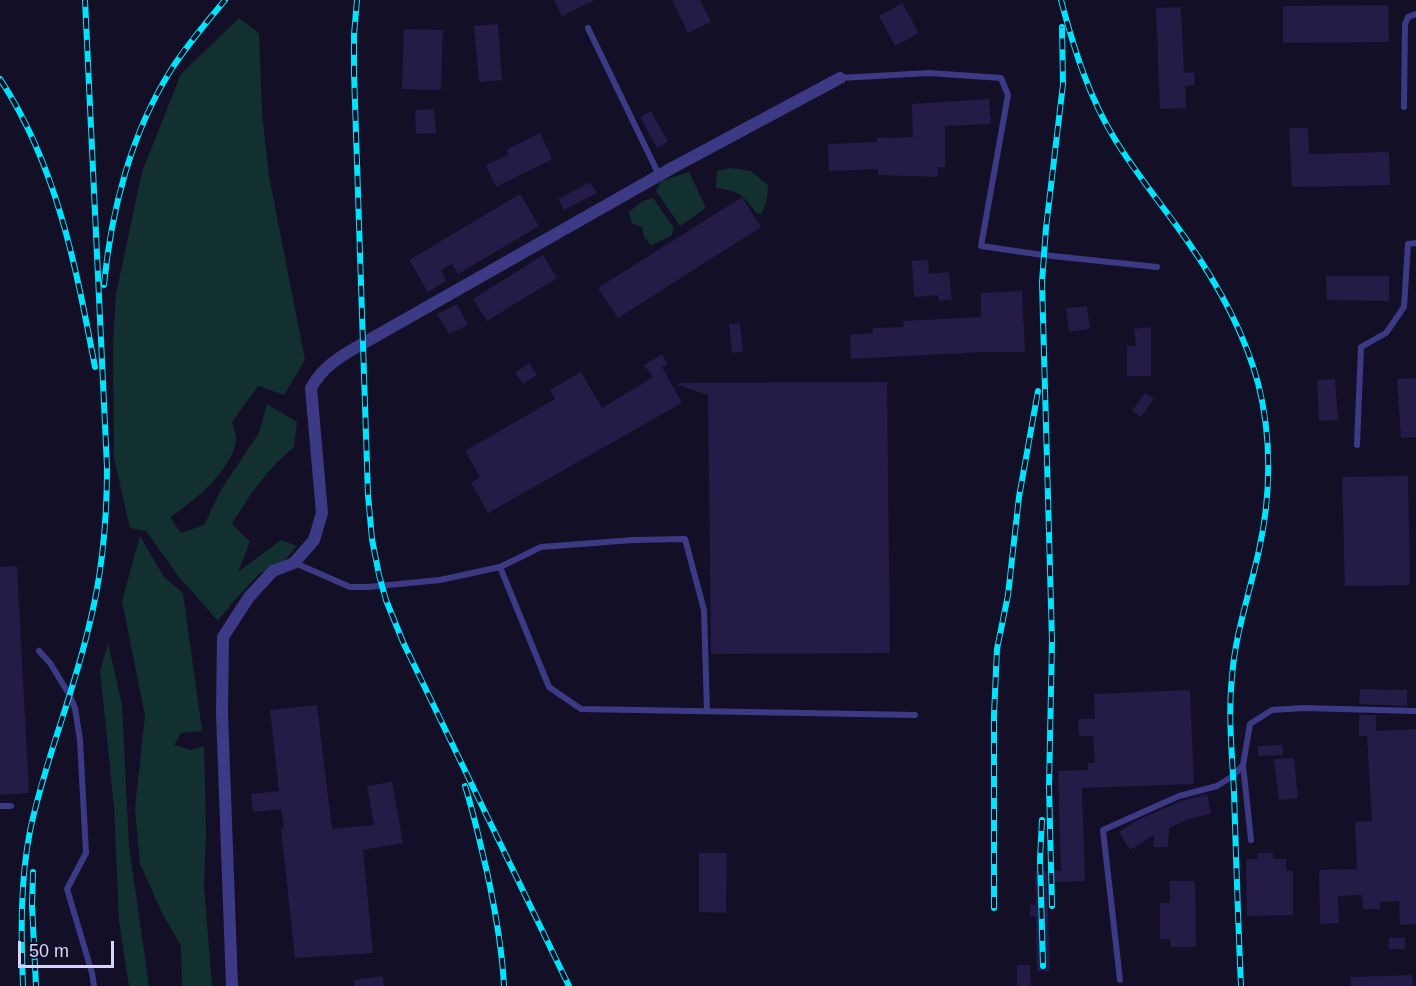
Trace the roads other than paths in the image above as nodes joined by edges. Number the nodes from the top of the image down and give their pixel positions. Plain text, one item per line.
1 (1416, 14) edge
2 (588, 28) dead end
3 (840, 78) joint
4 (1404, 107) dead end
5 (659, 175) junction
6 (1416, 243) edge
7 (1157, 267) dead end
8 (1357, 445) dead end
9 (294, 563) junction
10 (500, 567) junction
11 (39, 651) dead end
12 (706, 711) junction
13 (1416, 711) edge
14 (915, 715) dead end
15 (1243, 765) junction
16 (0, 806) edge
17 (11, 806) dead end
18 (1251, 840) dead end
19 (1120, 980) dead end
20 (94, 986) edge
21 (232, 986) edge

1 - 4 lane
2 - 5 lane
3 - 5 street
3 - 7 lane
5 - 9 street
6 - 8 lane
9 - 10 lane
9 - 21 street
10 - 12 lane
10 - 12 lane
11 - 20 lane
12 - 14 lane
13 - 15 lane
15 - 18 lane
15 - 19 lane
16 - 17 lane

